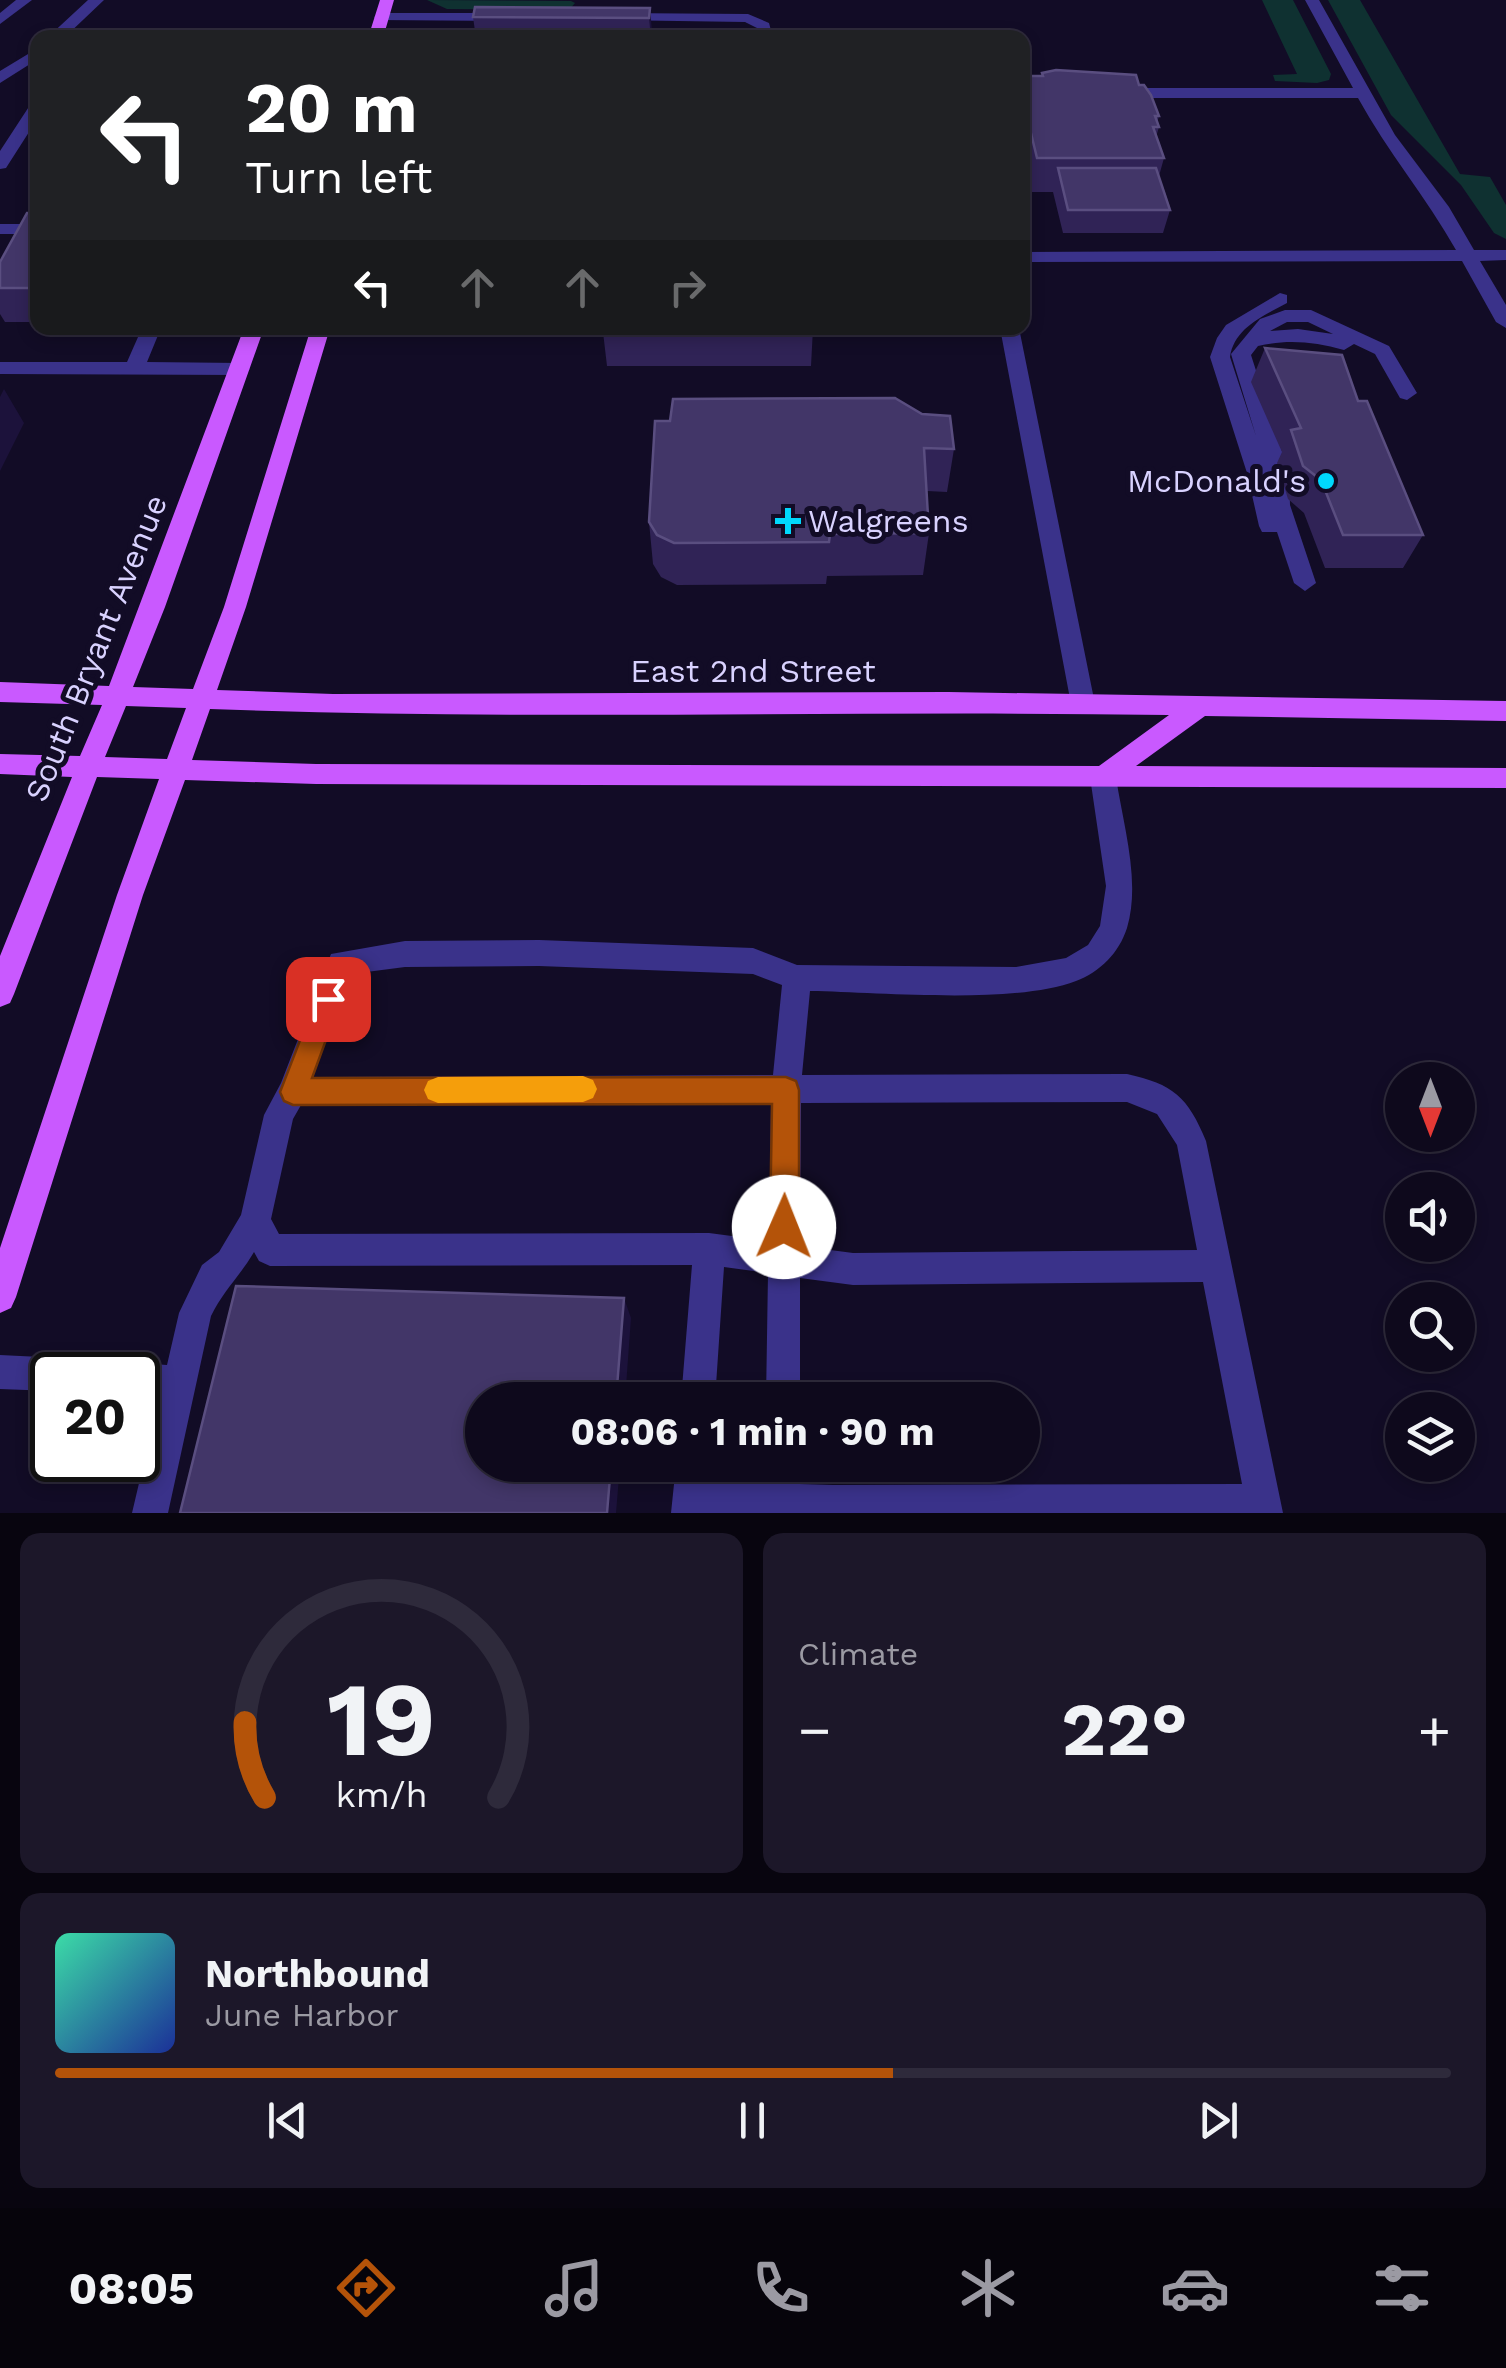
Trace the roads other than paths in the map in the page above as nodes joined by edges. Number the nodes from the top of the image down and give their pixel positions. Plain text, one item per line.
1 (25, 0) edge
2 (97, 0) edge
3 (387, 0) edge
4 (1312, 0) edge
5 (381, 17) junction
6 (518, 18) edge
7 (604, 18) edge
8 (0, 20) edge
9 (63, 30) edge
10 (377, 30) edge
11 (764, 30) edge
12 (30, 58) edge
13 (0, 78) edge
14 (1094, 93) edge
15 (1363, 93) junction
16 (30, 117) edge
17 (0, 164) edge
18 (0, 229) edge
19 (30, 229) edge
20 (1469, 256) junction
21 (1506, 256) edge
22 (1030, 257) edge
23 (1280, 299) dead end
24 (1506, 322) edge
25 (149, 335) edge
26 (252, 335) edge
27 (319, 335) edge
28 (1010, 335) edge
29 (0, 368) edge
30 (134, 369) junction
31 (240, 369) junction
32 (1407, 393) dead end
33 (0, 692) edge
34 (118, 696) junction
35 (202, 699) junction
36 (1083, 704) junction
37 (1200, 706) junction
38 (1506, 711) edge
39 (0, 764) edge
40 (88, 766) junction
41 (176, 770) junction
42 (1102, 777) junction
43 (1506, 778) edge
44 (7, 958) edge
45 (798, 978) junction
46 (0, 994) edge
47 (786, 1090) junction
48 (293, 1092) junction
49 (256, 1221) junction
50 (709, 1249) junction
51 (784, 1261) junction
52 (1216, 1266) junction
53 (0, 1298) edge
54 (0, 1372) edge
55 (30, 1373) edge
56 (160, 1382) edge
57 (699, 1382) edge
58 (783, 1382) edge
59 (180, 1383) junction
60 (782, 1482) edge
61 (691, 1491) edge
62 (782, 1508) edge
63 (1264, 1508) edge
64 (150, 1513) edge

1 - 8 lane
2 - 9 lane
3 - 5 main road
4 - 15 lane
5 - 6 lane
5 - 10 main road
7 - 11 lane
12 - 13 lane
14 - 15 lane
15 - 20 lane
16 - 17 lane
18 - 19 lane
20 - 21 lane
20 - 22 lane
20 - 24 lane
23 - 32 lane
25 - 30 lane
26 - 31 main road, South Bryant Avenue
27 - 35 main road
28 - 36 lane
29 - 30 lane
30 - 31 lane
31 - 34 main road, South Bryant Avenue
33 - 34 main road, East 2nd Street
34 - 35 main road, East 2nd Street
34 - 40 main road, South Bryant Avenue
35 - 36 main road, East 2nd Street
35 - 41 main road
36 - 37 main road, East 2nd Street
37 - 38 main road, East 2nd Street
37 - 42 main road
39 - 40 main road
40 - 41 main road
40 - 44 main road, South Bryant Avenue
41 - 42 main road
41 - 53 main road
42 - 43 main road
42 - 45 lane
44 - 46 main road, South Bryant Avenue
45 - 47 lane
45 - 48 lane
47 - 48 lane
47 - 51 lane
47 - 52 lane
48 - 49 lane
49 - 50 lane
49 - 59 lane
50 - 51 lane
50 - 57 lane
51 - 52 lane
51 - 58 lane
52 - 63 lane
54 - 55 lane
56 - 59 lane
59 - 64 lane
60 - 62 lane
61 - 62 lane
62 - 63 lane

